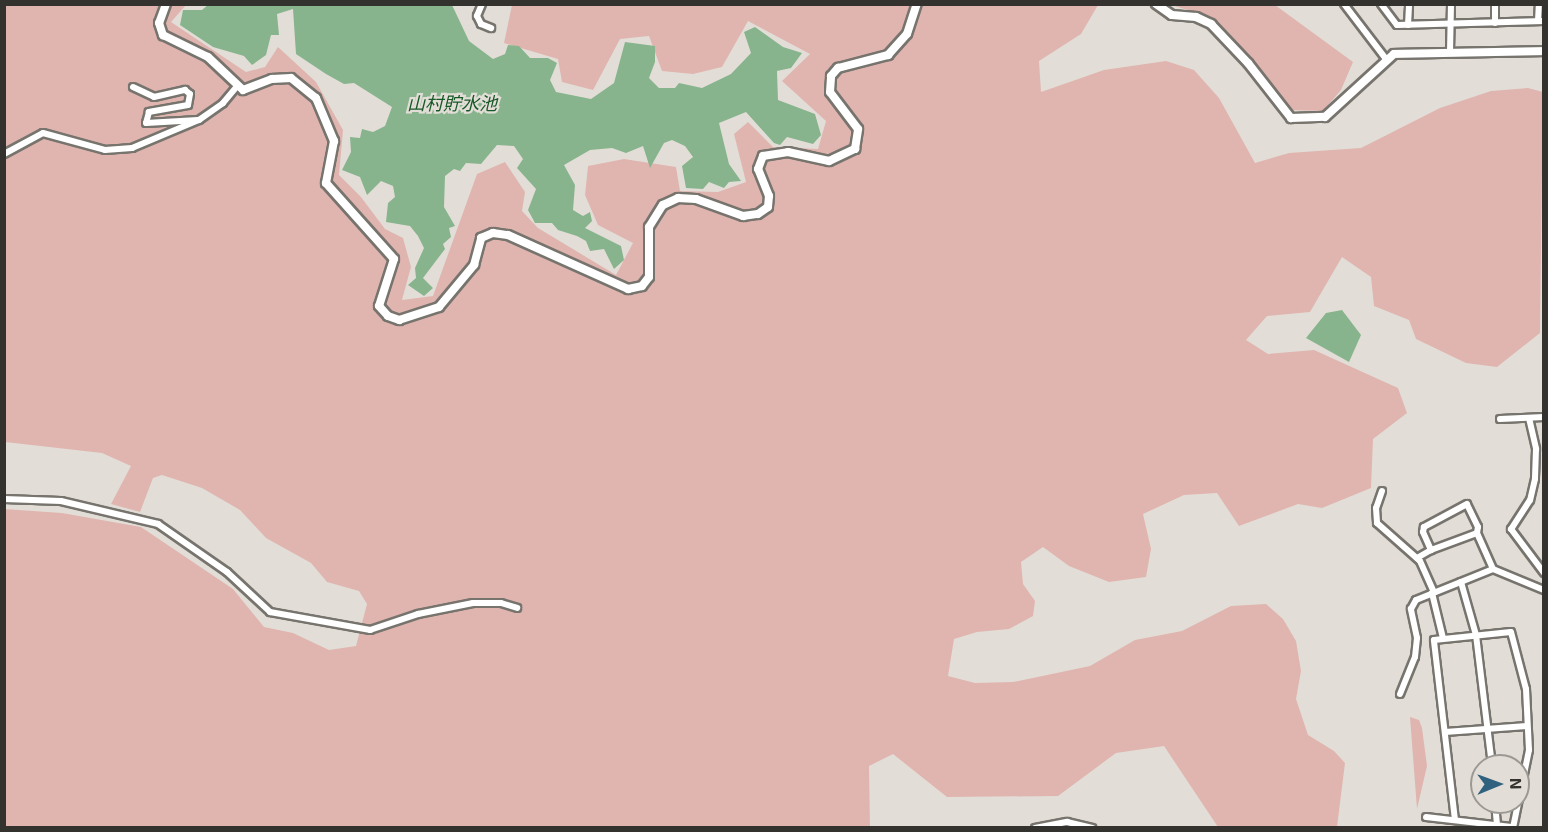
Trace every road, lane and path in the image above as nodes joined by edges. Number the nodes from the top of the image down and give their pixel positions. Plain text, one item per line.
1 (166, 4) edge
2 (482, 4) edge
3 (917, 4) edge
4 (1156, 4) edge
5 (1344, 4) edge
6 (1381, 4) edge
7 (1409, 4) edge
8 (1451, 4) edge
9 (1495, 4) edge
10 (1539, 4) edge
11 (1541, 21) edge
12 (1495, 23) junction
13 (1451, 24) junction
14 (1408, 25) junction
15 (491, 28) dead end
16 (1544, 51) edge
17 (1450, 52) junction
18 (1386, 59) junction
19 (238, 85) junction
20 (133, 87) dead end
21 (199, 120) junction
22 (4, 154) edge
23 (1544, 417) edge
24 (1529, 418) junction
25 (1500, 419) dead end
26 (1382, 490) dead end
27 (4, 499) edge
28 (1477, 533) junction
29 (1431, 550) junction
30 (1417, 558) junction
31 (1493, 569) junction
32 (1544, 573) edge
33 (1461, 582) junction
34 (1544, 590) edge
35 (1433, 593) junction
36 (517, 608) dead end
37 (1476, 635) junction
38 (1443, 639) junction
39 (1400, 694) dead end
40 (1527, 726) junction
41 (1488, 729) junction
42 (1445, 732) junction
43 (1491, 754) edge
44 (1496, 814) edge
45 (1426, 817) dead end
46 (1455, 820) junction
47 (1497, 825) junction
48 (1513, 827) edge
49 (1035, 828) edge
50 (1092, 828) edge

1 - 19 street
2 - 15 street
3 - 19 street
4 - 18 street
5 - 18 street
6 - 14 street
7 - 14 street
8 - 13 street
9 - 12 street
10 - 11 street
11 - 12 street
12 - 13 street
13 - 14 street
13 - 17 street
16 - 17 street
17 - 18 street
19 - 21 street
20 - 21 street
21 - 22 street
23 - 24 street
24 - 25 street
24 - 32 street
26 - 30 street
27 - 36 street
28 - 29 street
28 - 29 street
28 - 31 street
29 - 30 street
30 - 35 street
31 - 33 street
31 - 34 street
33 - 35 street
33 - 37 street
35 - 38 street
35 - 39 street
37 - 38 street
37 - 40 street
37 - 41 street
38 - 42 street
40 - 41 street
40 - 48 street
41 - 42 street
41 - 43 street
42 - 46 street
44 - 47 street
45 - 46 street
46 - 47 street
47 - 48 street
49 - 50 street

